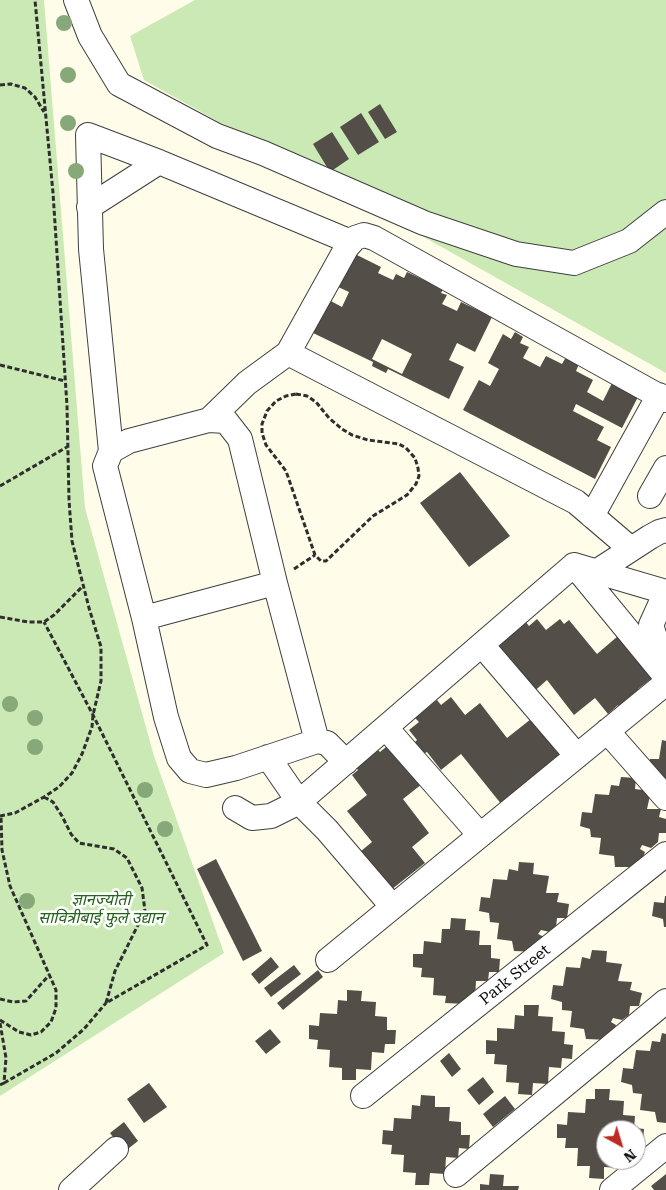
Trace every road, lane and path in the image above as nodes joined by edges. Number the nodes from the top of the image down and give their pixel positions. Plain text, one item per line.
1 (35, 0) edge
2 (76, 0) edge
3 (0, 85) edge
4 (46, 115) junction
5 (159, 162) junction
6 (90, 207) junction
7 (666, 212) edge
8 (351, 242) junction
9 (288, 353) junction
10 (0, 365) edge
11 (65, 381) junction
12 (662, 398) edge
13 (210, 420) junction
14 (68, 446) junction
15 (112, 451) junction
16 (666, 468) edge
17 (0, 486) edge
18 (650, 496) dead end
19 (592, 516) junction
20 (666, 530) edge
21 (631, 549) junction
22 (314, 555) joint
23 (585, 568) junction
24 (274, 582) junction
25 (83, 586) junction
26 (666, 592) edge
27 (0, 617) edge
28 (144, 618) junction
29 (44, 622) junction
30 (482, 645) junction
31 (666, 670) edge
32 (666, 677) edge
33 (666, 683) edge
34 (93, 715) junction
35 (386, 728) junction
36 (607, 731) junction
37 (317, 741) junction
38 (577, 756) junction
39 (268, 757) junction
40 (346, 762) junction
41 (44, 797) junction
42 (666, 798) edge
43 (299, 802) junction
44 (235, 808) dead end
45 (0, 816) edge
46 (480, 835) junction
47 (666, 854) edge
48 (392, 906) junction
49 (328, 960) dead end
50 (50, 973) junction
51 (0, 999) edge
52 (666, 1001) edge
53 (106, 1003) junction
54 (0, 1022) edge
55 (2, 1084) edge
56 (363, 1096) dead end
57 (666, 1146) edge
58 (116, 1149) dead end
59 (456, 1175) dead end
60 (71, 1190) edge
61 (612, 1190) edge

1 - 4 path
2 - 7 street
3 - 4 path
4 - 11 path
5 - 6 street
5 - 6 street
5 - 8 street
6 - 15 street
8 - 9 street
8 - 12 street
9 - 13 street
9 - 19 street
10 - 11 path
11 - 14 path
12 - 19 street
13 - 15 street
13 - 24 street
14 - 17 path
14 - 25 path
15 - 28 street
16 - 18 street
19 - 21 street
20 - 21 street
21 - 23 street
22 - 22 path
23 - 26 street
23 - 30 street
23 - 32 street
24 - 28 street
24 - 37 street
25 - 29 path
25 - 34 path
26 - 31 street
27 - 29 path
28 - 39 street
29 - 34 path
30 - 35 street
30 - 38 street
33 - 36 street
34 - 41 path
34 - 53 path
35 - 40 street
35 - 46 street
36 - 38 street
36 - 42 street
37 - 39 street
37 - 40 street
38 - 46 street
39 - 43 street
40 - 43 street
41 - 45 path
41 - 53 path
43 - 44 street
43 - 48 street
45 - 50 path
46 - 48 street
47 - 56 street, Park Street
48 - 49 street
50 - 51 path
50 - 54 path
52 - 59 street
53 - 55 path
54 - 55 path
57 - 61 street
58 - 60 street

